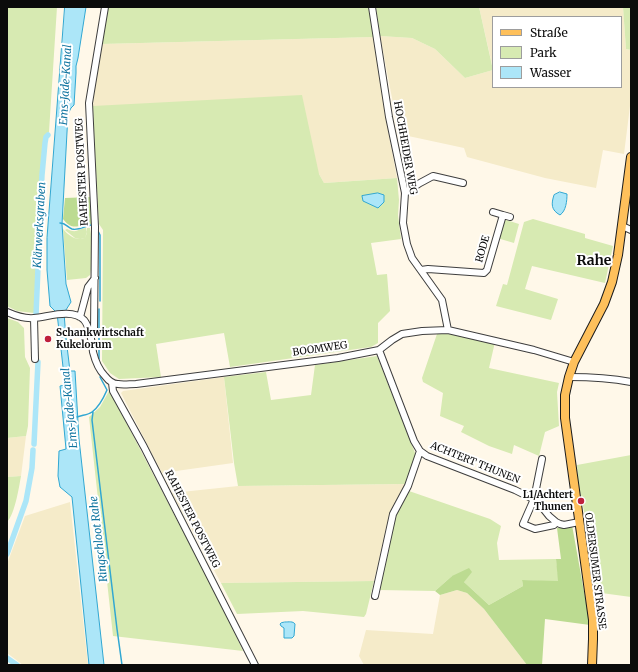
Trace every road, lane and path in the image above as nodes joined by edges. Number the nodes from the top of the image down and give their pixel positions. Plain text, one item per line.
1 (105, 7) edge
2 (372, 7) edge
3 (631, 156) edge
4 (630, 174) edge
5 (463, 183) dead end
6 (405, 193) junction
7 (493, 212) dead end
8 (503, 216) junction
9 (510, 217) dead end
10 (622, 226) junction
11 (631, 230) edge
12 (421, 270) junction
13 (95, 278) junction
14 (7, 312) edge
15 (80, 317) junction
16 (34, 318) junction
17 (448, 330) junction
18 (91, 337) junction
19 (379, 350) junction
20 (35, 359) dead end
21 (574, 362) junction
22 (569, 377) junction
23 (631, 382) edge
24 (112, 383) junction
25 (420, 451) junction
26 (542, 459) dead end
27 (534, 500) junction
28 (556, 522) junction
29 (580, 522) junction
30 (375, 596) dead end
31 (255, 665) edge
32 (592, 665) edge

1 - 13 street, RAHESTER POSTWEG
2 - 6 street, HOCHHEIDER WEG
3 - 4 main road, OLDERSUMER STRASSE
4 - 10 main road, OLDERSUMER STRASSE
5 - 6 street
6 - 12 street, HOCHHEIDER WEG
7 - 8 street
8 - 9 street
8 - 12 street, RODE
10 - 11 street
10 - 21 main road, OLDERSUMER STRASSE
12 - 17 street, HOCHHEIDER WEG
13 - 15 street
13 - 18 street, RAHESTER POSTWEG
14 - 16 street
15 - 16 street
15 - 18 street
16 - 20 street
17 - 19 street, BOOMWEG
17 - 21 street, BOOMWEG
18 - 24 street
19 - 24 street, BOOMWEG
19 - 25 street, ACHTERT THUNEN
21 - 22 main road, OLDERSUMER STRASSE
22 - 23 street
22 - 29 main road, OLDERSUMER STRASSE
24 - 31 street, RAHESTER POSTWEG
25 - 27 street, ACHTERT THUNEN
25 - 30 street
26 - 27 street
27 - 28 street, ACHTERT THUNEN
27 - 28 street
28 - 29 street
29 - 32 main road, OLDERSUMER STRASSE

